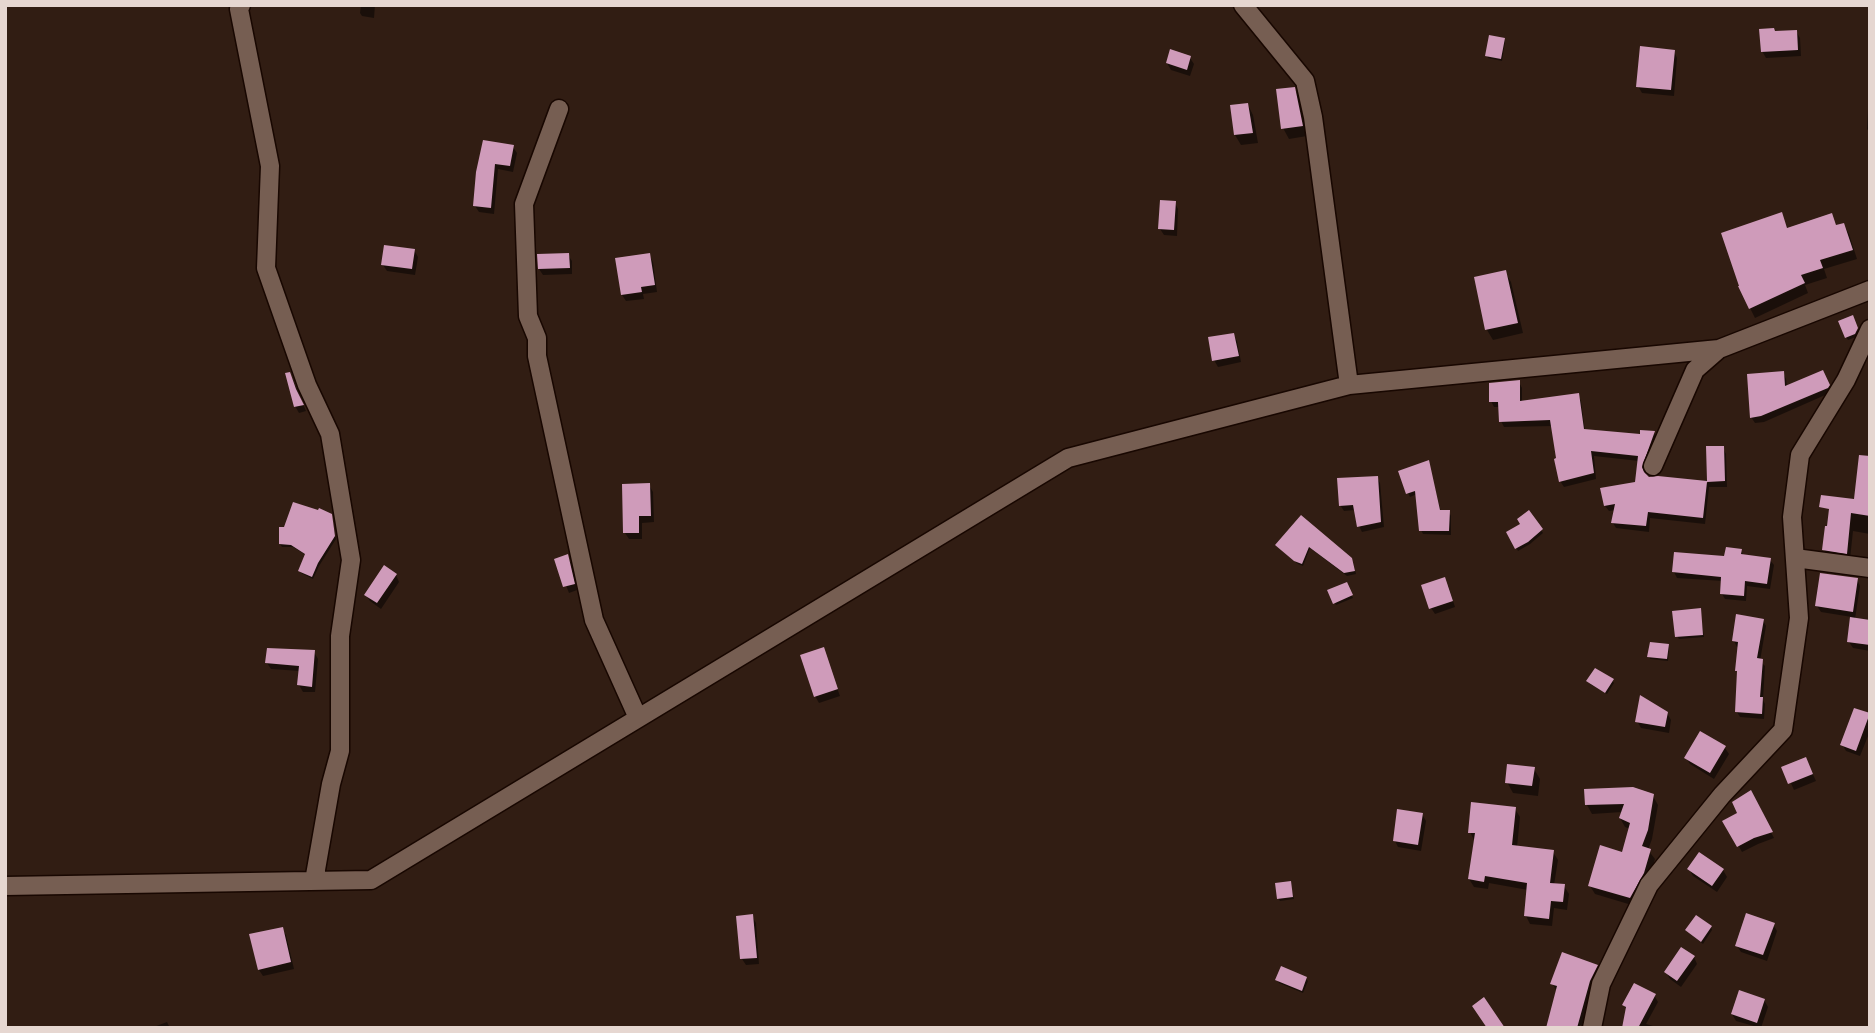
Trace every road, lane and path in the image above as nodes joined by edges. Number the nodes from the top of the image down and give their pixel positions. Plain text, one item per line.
1 (241, 5) edge
2 (1243, 5) edge
3 (559, 108) dead end
4 (1870, 290) edge
5 (1870, 329) edge
6 (1719, 349) junction
7 (1349, 385) junction
8 (1653, 466) dead end
9 (1795, 558) junction
10 (1870, 568) edge
11 (638, 718) junction
12 (314, 881) junction
13 (5, 886) edge
14 (1592, 1028) edge

1 - 12 street
2 - 7 street
3 - 11 street
4 - 6 street
5 - 9 street
6 - 7 street
6 - 8 street
7 - 11 street
9 - 10 street
9 - 14 street
11 - 12 street
12 - 13 street

